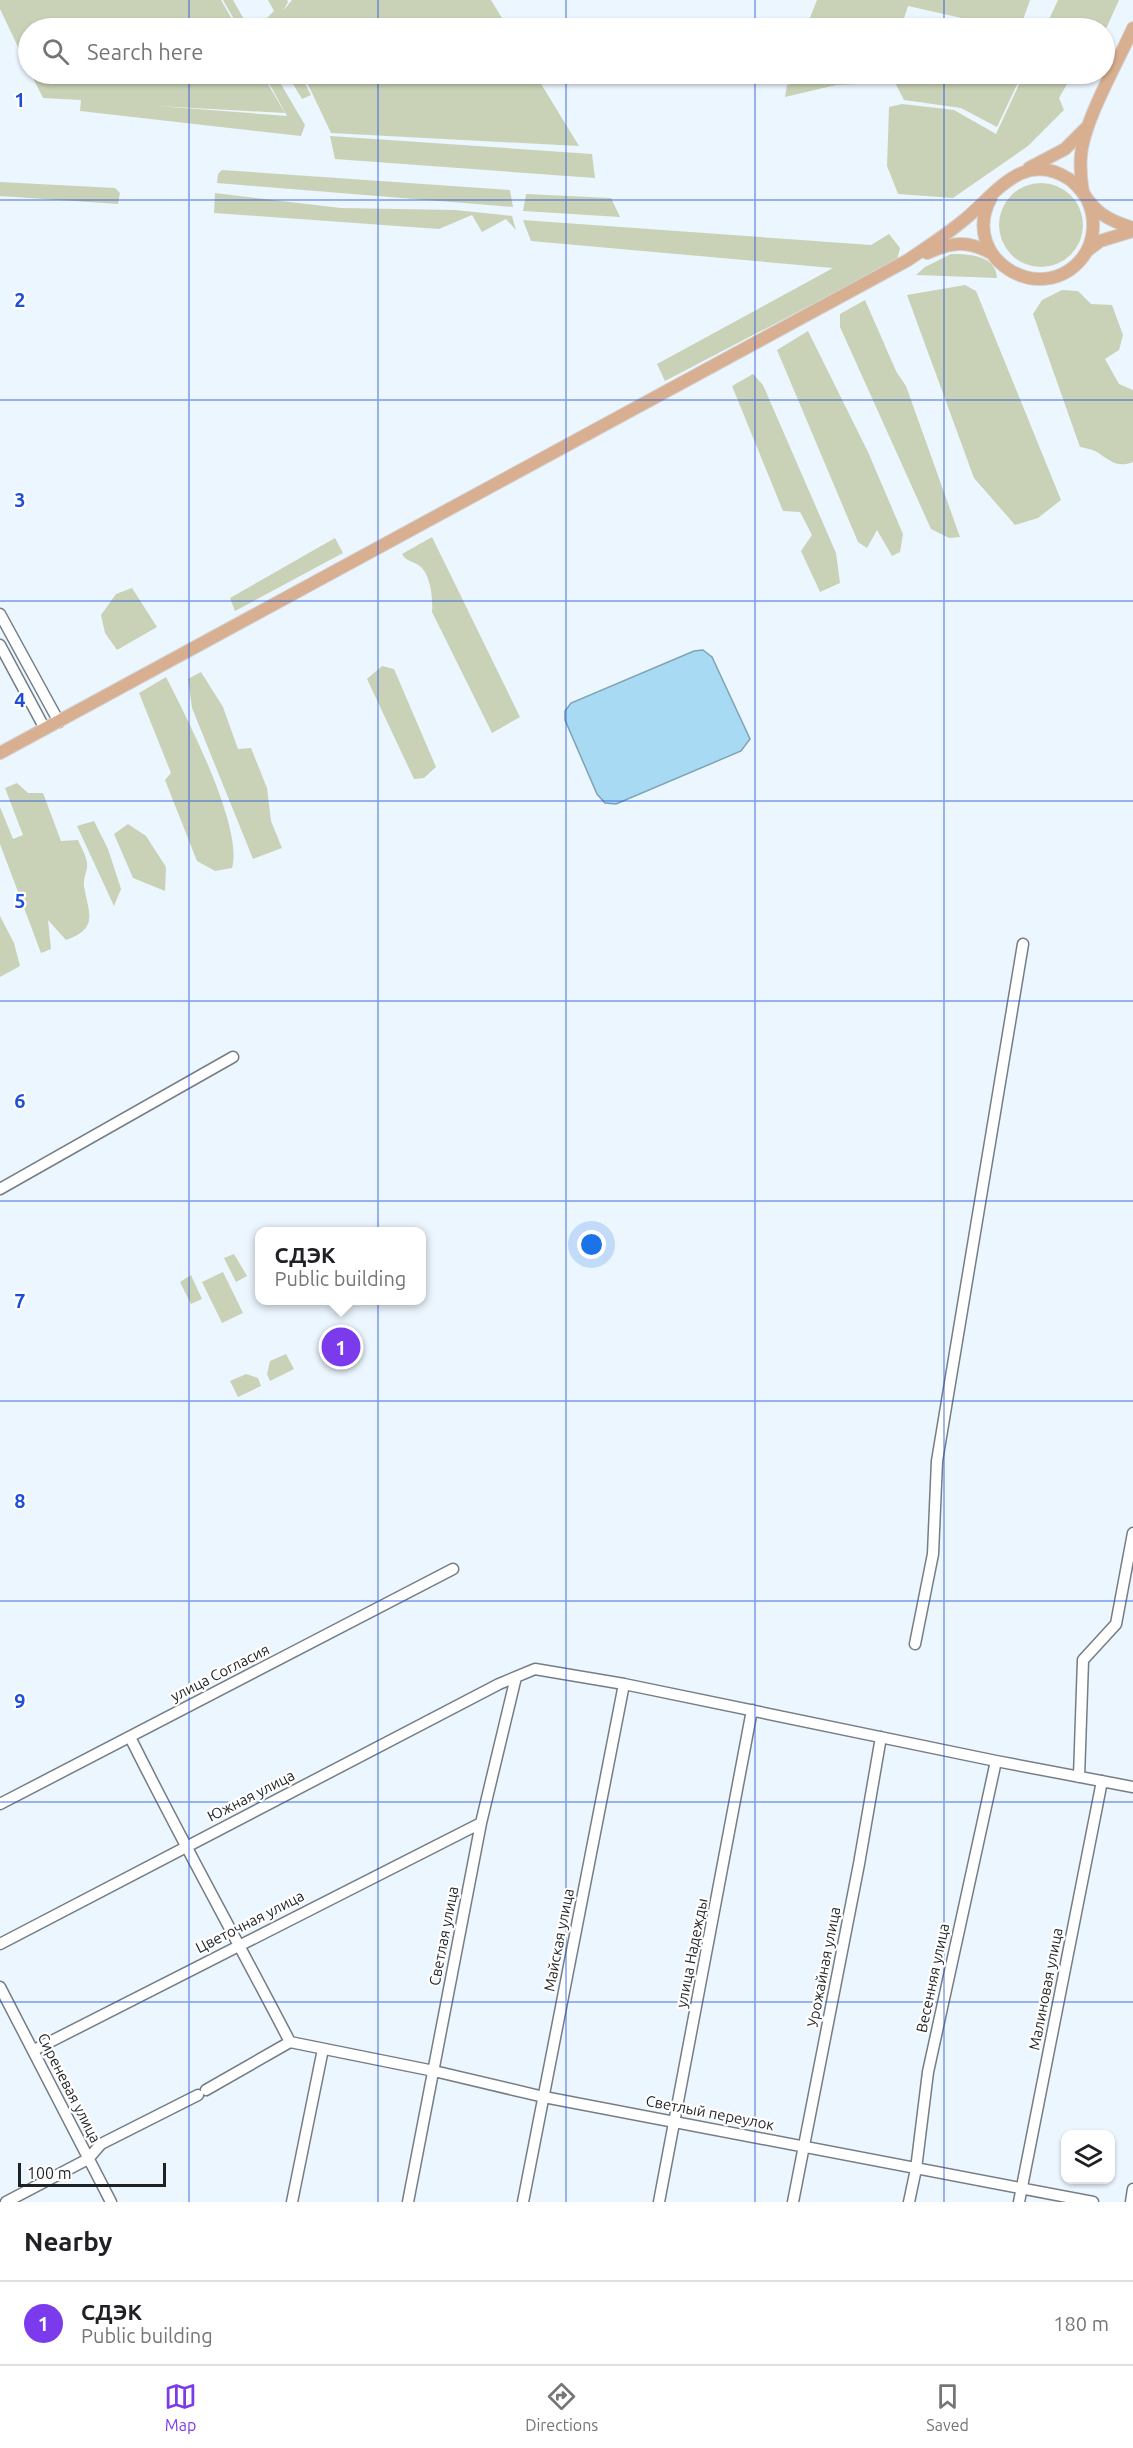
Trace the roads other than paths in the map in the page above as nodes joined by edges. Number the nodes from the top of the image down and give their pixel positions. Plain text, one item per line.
1 (1133, 28) edge
2 (1115, 68) edge
3 (1108, 84) edge
4 (1089, 125) junction
5 (1012, 176) junction
6 (1084, 194) junction
7 (993, 195) junction
8 (1133, 230) edge
9 (1086, 252) junction
10 (991, 253) junction
11 (908, 260) junction
12 (0, 614) edge
13 (0, 645) edge
14 (59, 722) junction
15 (45, 729) junction
16 (0, 753) edge
17 (1023, 944) dead end
18 (233, 1057) dead end
19 (0, 1189) edge
20 (1133, 1533) edge
21 (453, 1569) dead end
22 (915, 1644) dead end
23 (516, 1677) junction
24 (624, 1684) junction
25 (752, 1710) junction
26 (130, 1737) junction
27 (881, 1737) junction
28 (996, 1761) junction
29 (1079, 1777) junction
30 (1102, 1781) junction
31 (1133, 1787) edge
32 (0, 1804) edge
33 (481, 1823) junction
34 (185, 1847) junction
35 (0, 1944) edge
36 (239, 1944) junction
37 (0, 1987) edge
38 (290, 2042) junction
39 (323, 2049) junction
40 (34, 2050) junction
41 (434, 2071) junction
42 (544, 2097) junction
43 (676, 2121) junction
44 (803, 2147) junction
45 (88, 2159) junction
46 (916, 2169) junction
47 (1021, 2188) junction
48 (1133, 2189) edge
49 (6, 2202) edge
50 (111, 2202) edge
51 (292, 2202) edge
52 (408, 2202) edge
53 (523, 2202) edge
54 (659, 2202) edge
55 (793, 2202) edge
56 (909, 2202) edge
57 (1019, 2202) edge
58 (1093, 2202) edge
59 (1131, 2202) edge

1 - 2 main road
3 - 4 main road
4 - 5 main road
4 - 6 main road
5 - 6 main road
5 - 7 main road
6 - 8 main road
6 - 9 main road
7 - 10 main road
7 - 11 main road
8 - 9 main road
9 - 10 main road
10 - 11 main road
11 - 14 main road
12 - 14 street
13 - 15 street
14 - 15 main road
15 - 16 main road
17 - 22 street
18 - 19 street
20 - 29 street
21 - 26 street, улица Согласия
23 - 24 street, Южная улица
23 - 33 street, Светлая улица
23 - 34 street, Южная улица
24 - 25 street, Южная улица
24 - 42 street, Майская улица
25 - 27 street, Южная улица
25 - 43 street, улица Надежды
26 - 32 street, улица Согласия
26 - 34 street
27 - 28 street, Южная улица
27 - 44 street, Урожайная улица
28 - 29 street, Южная улица
28 - 46 street, Весенняя улица
29 - 30 street, Южная улица
30 - 31 street, Южная улица
30 - 47 street, Малиновая улица
33 - 36 street, Цветочная улица
33 - 41 street, Светлая улица
34 - 35 street, Южная улица
34 - 36 street
36 - 38 street
36 - 40 street, Цветочная улица
37 - 40 street, Сиреневая улица
38 - 39 street, Светлый переулок
38 - 45 street
39 - 41 street, Светлый переулок
39 - 51 street
40 - 45 street, Сиреневая улица
41 - 42 street, Светлый переулок
41 - 52 street, Светлая улица
42 - 43 street, Светлый переулок
42 - 53 street, Майская улица
43 - 44 street, Светлый переулок
43 - 54 street, улица Надежды
44 - 46 street, Светлый переулок
44 - 55 street, Урожайная улица
45 - 49 street
45 - 50 street, Сиреневая улица
46 - 47 street, Светлый переулок
46 - 56 street, Весенняя улица
47 - 57 street, Малиновая улица
47 - 58 street, Светлый переулок
48 - 59 street

